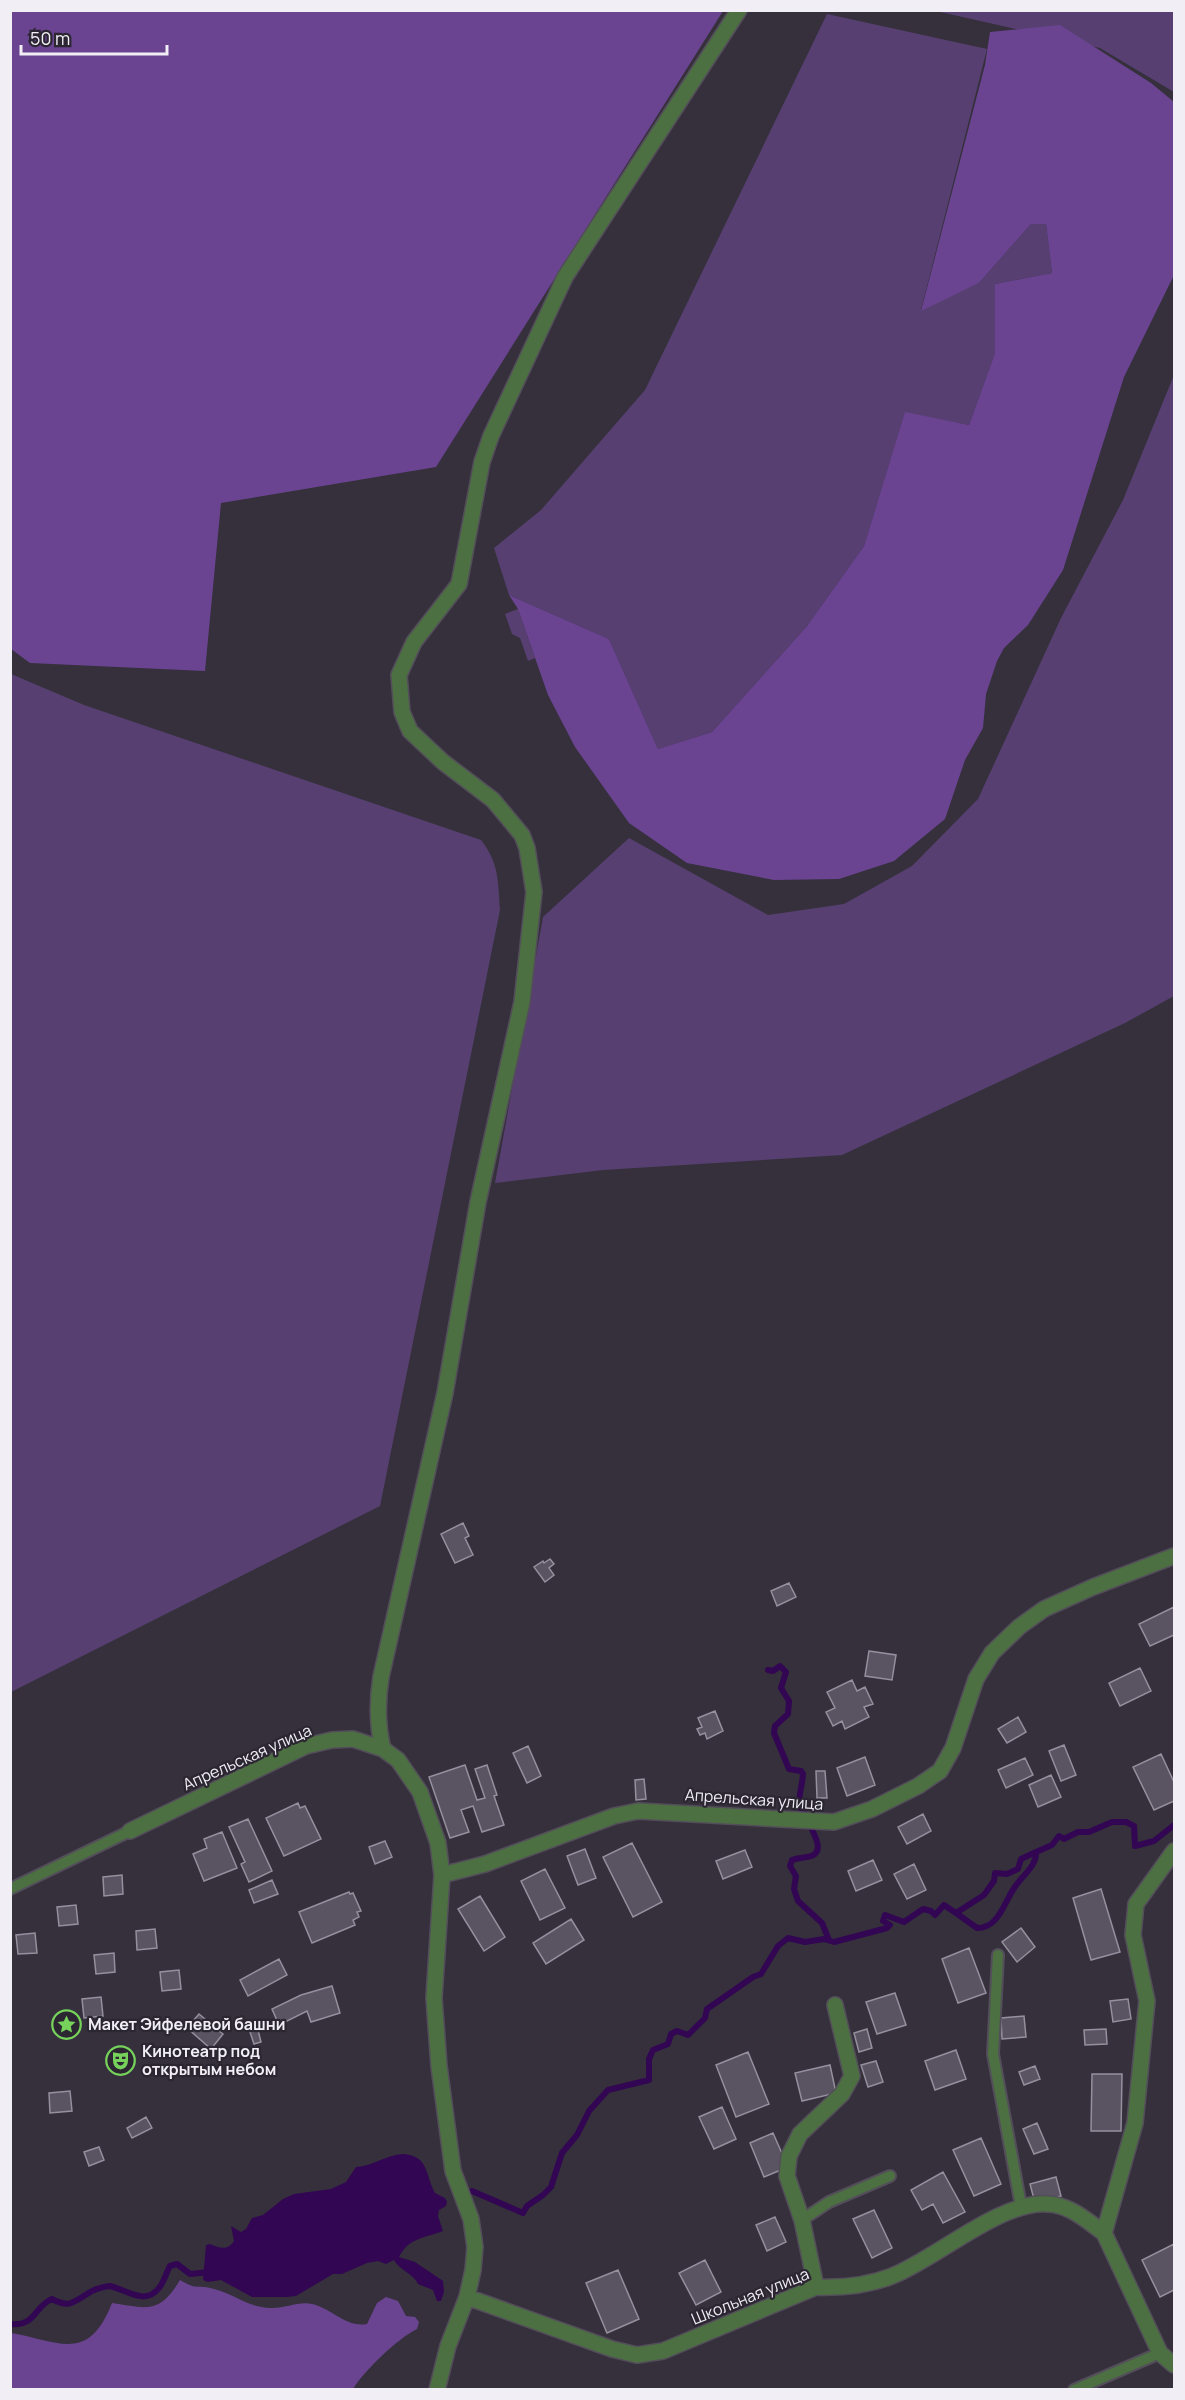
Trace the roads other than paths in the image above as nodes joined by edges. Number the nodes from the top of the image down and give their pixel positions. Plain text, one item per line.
1 (739, 10) edge
2 (1174, 1556) edge
3 (383, 1749) junction
4 (130, 1831) joint
5 (1174, 1851) edge
6 (442, 1875) junction
7 (10, 1889) edge
8 (998, 1955) dead end
9 (835, 2005) dead end
10 (890, 2176) dead end
11 (1021, 2206) junction
12 (802, 2220) junction
13 (1104, 2233) junction
14 (816, 2287) junction
15 (467, 2297) junction
16 (1160, 2353) junction
17 (1174, 2365) edge
18 (437, 2390) edge
19 (1074, 2390) edge

1 - 3 street
2 - 6 street, Апрельская улица
3 - 4 street, Апрельская улица
3 - 6 street
4 - 7 lane
5 - 13 street
6 - 15 street
8 - 11 lane
9 - 12 street
10 - 12 lane
11 - 13 street, Школьная улица
11 - 14 street, Школьная улица
12 - 14 street
13 - 16 street
14 - 15 street, Школьная улица
15 - 18 street
16 - 17 street
16 - 19 lane

